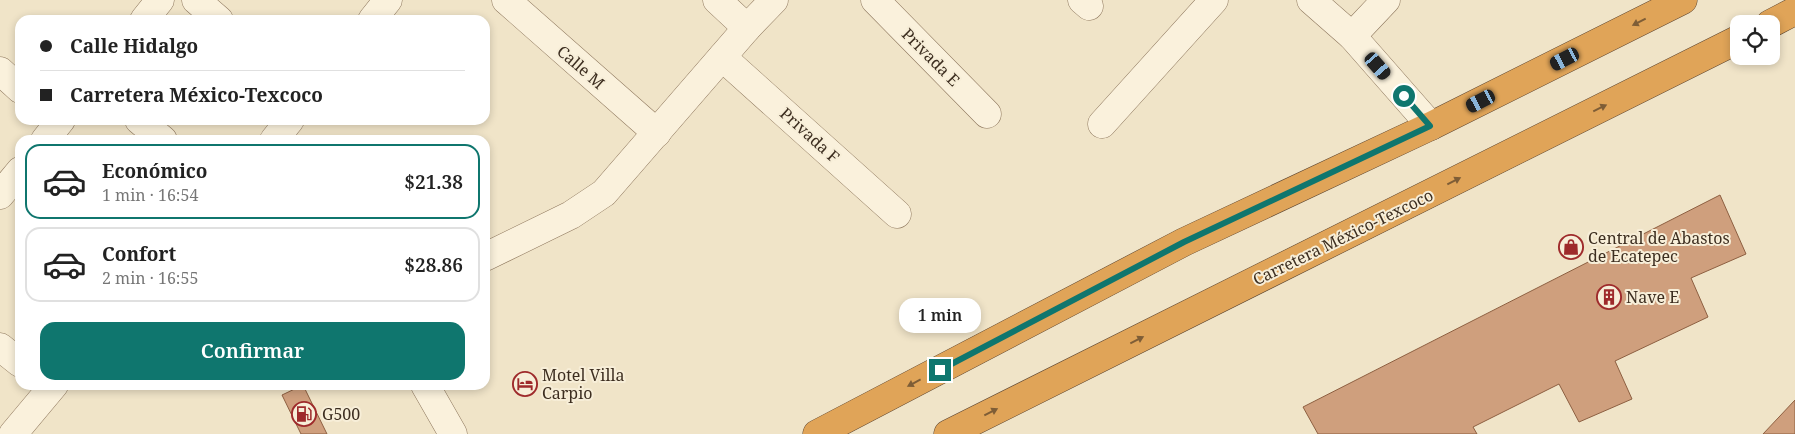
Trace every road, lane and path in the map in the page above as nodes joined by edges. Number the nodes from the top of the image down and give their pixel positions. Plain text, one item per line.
1 (160, 0) edge
2 (196, 0) edge
3 (388, 0) edge
4 (506, 0) edge
5 (717, 0) edge
6 (774, 0) edge
7 (875, 0) edge
8 (1214, 0) edge
9 (1311, 0) edge
10 (1386, 0) edge
11 (1683, 0) edge
12 (1795, 11) edge
13 (148, 15) edge
14 (213, 15) edge
15 (376, 15) edge
16 (1780, 19) edge
17 (747, 28) junction
18 (1352, 36) junction
19 (1730, 43) edge
20 (722, 57) junction
21 (0, 71) edge
22 (15, 84) edge
23 (987, 114) dead end
24 (1102, 124) dead end
25 (144, 125) edge
26 (286, 125) edge
27 (1430, 126) junction
28 (657, 133) junction
29 (157, 135) edge
30 (278, 135) edge
31 (899, 213) dead end
32 (490, 255) edge
33 (0, 346) edge
34 (15, 359) edge
35 (48, 390) edge
36 (428, 390) edge
37 (13, 434) edge
38 (453, 434) edge
39 (817, 434) edge
40 (948, 434) edge

1 - 13 street
2 - 14 street
3 - 15 street
4 - 28 street, Calle M
5 - 17 street
6 - 17 street
7 - 23 street, Privada E
8 - 24 street
9 - 18 street
10 - 18 street
11 -> 27 highway
12 - 16 highway
17 - 20 street
18 - 27 street
40 -> 19 highway, Carretera México-Texcoco
20 - 28 street
20 - 31 street, Privada F
21 - 22 street
25 - 29 street
26 - 30 street
27 -> 39 highway
28 - 32 street
33 - 34 street
35 - 37 street
36 - 38 street

